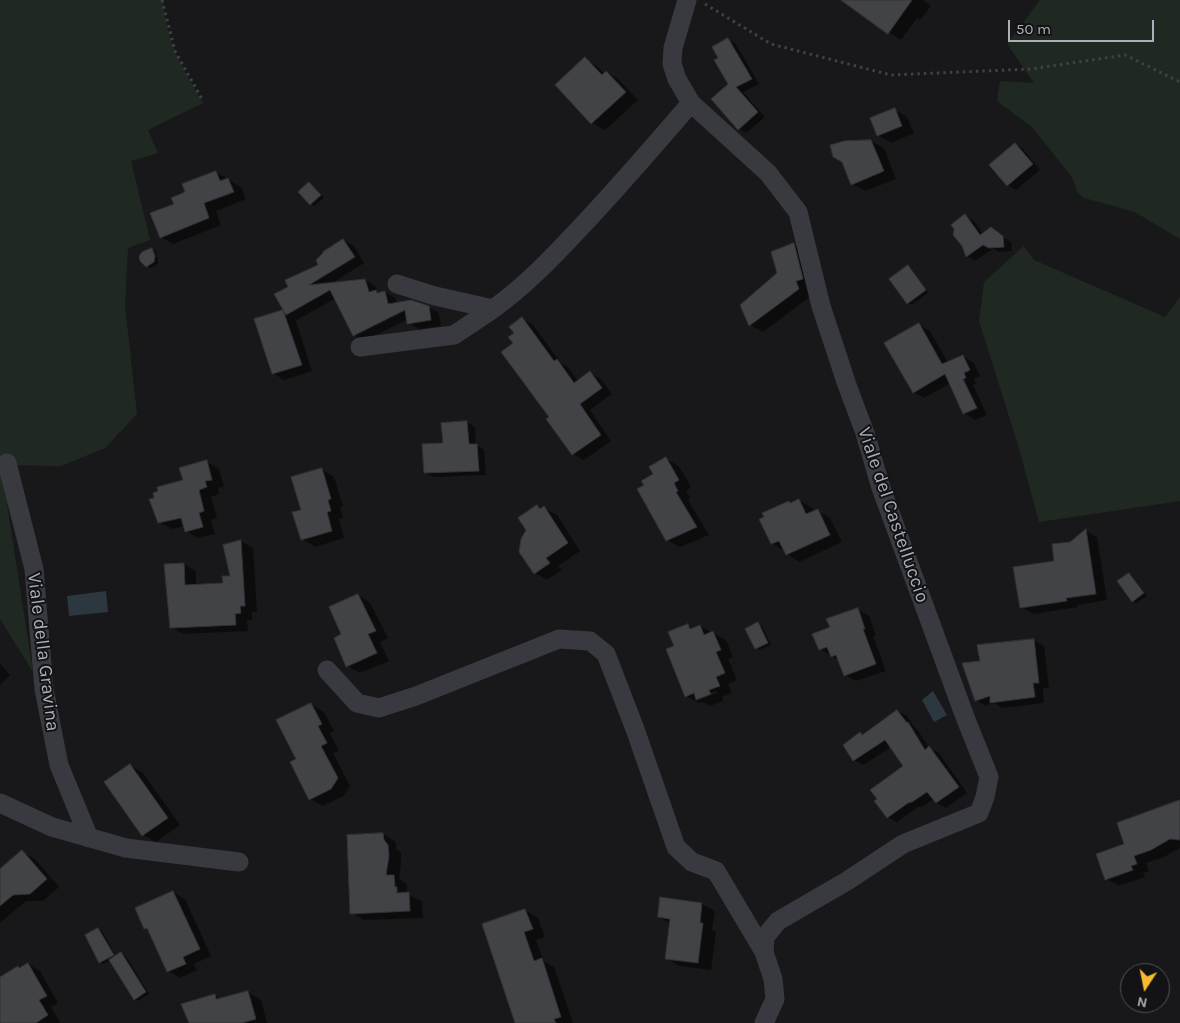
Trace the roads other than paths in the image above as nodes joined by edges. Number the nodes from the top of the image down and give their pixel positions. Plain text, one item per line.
1 (687, 0) edge
2 (691, 103) junction
3 (397, 284) dead end
4 (493, 309) junction
5 (360, 347) dead end
6 (7, 463) dead end
7 (327, 670) dead end
8 (0, 803) edge
9 (89, 838) junction
10 (239, 862) dead end
11 (764, 952) junction
12 (764, 1023) edge

1 - 2 street, Viale del Castelluccio
2 - 4 street
2 - 11 street, Viale del Castelluccio
3 - 4 street
4 - 5 street
6 - 9 street, Viale della Gravina
7 - 11 street
8 - 9 street
9 - 10 street
11 - 12 street

